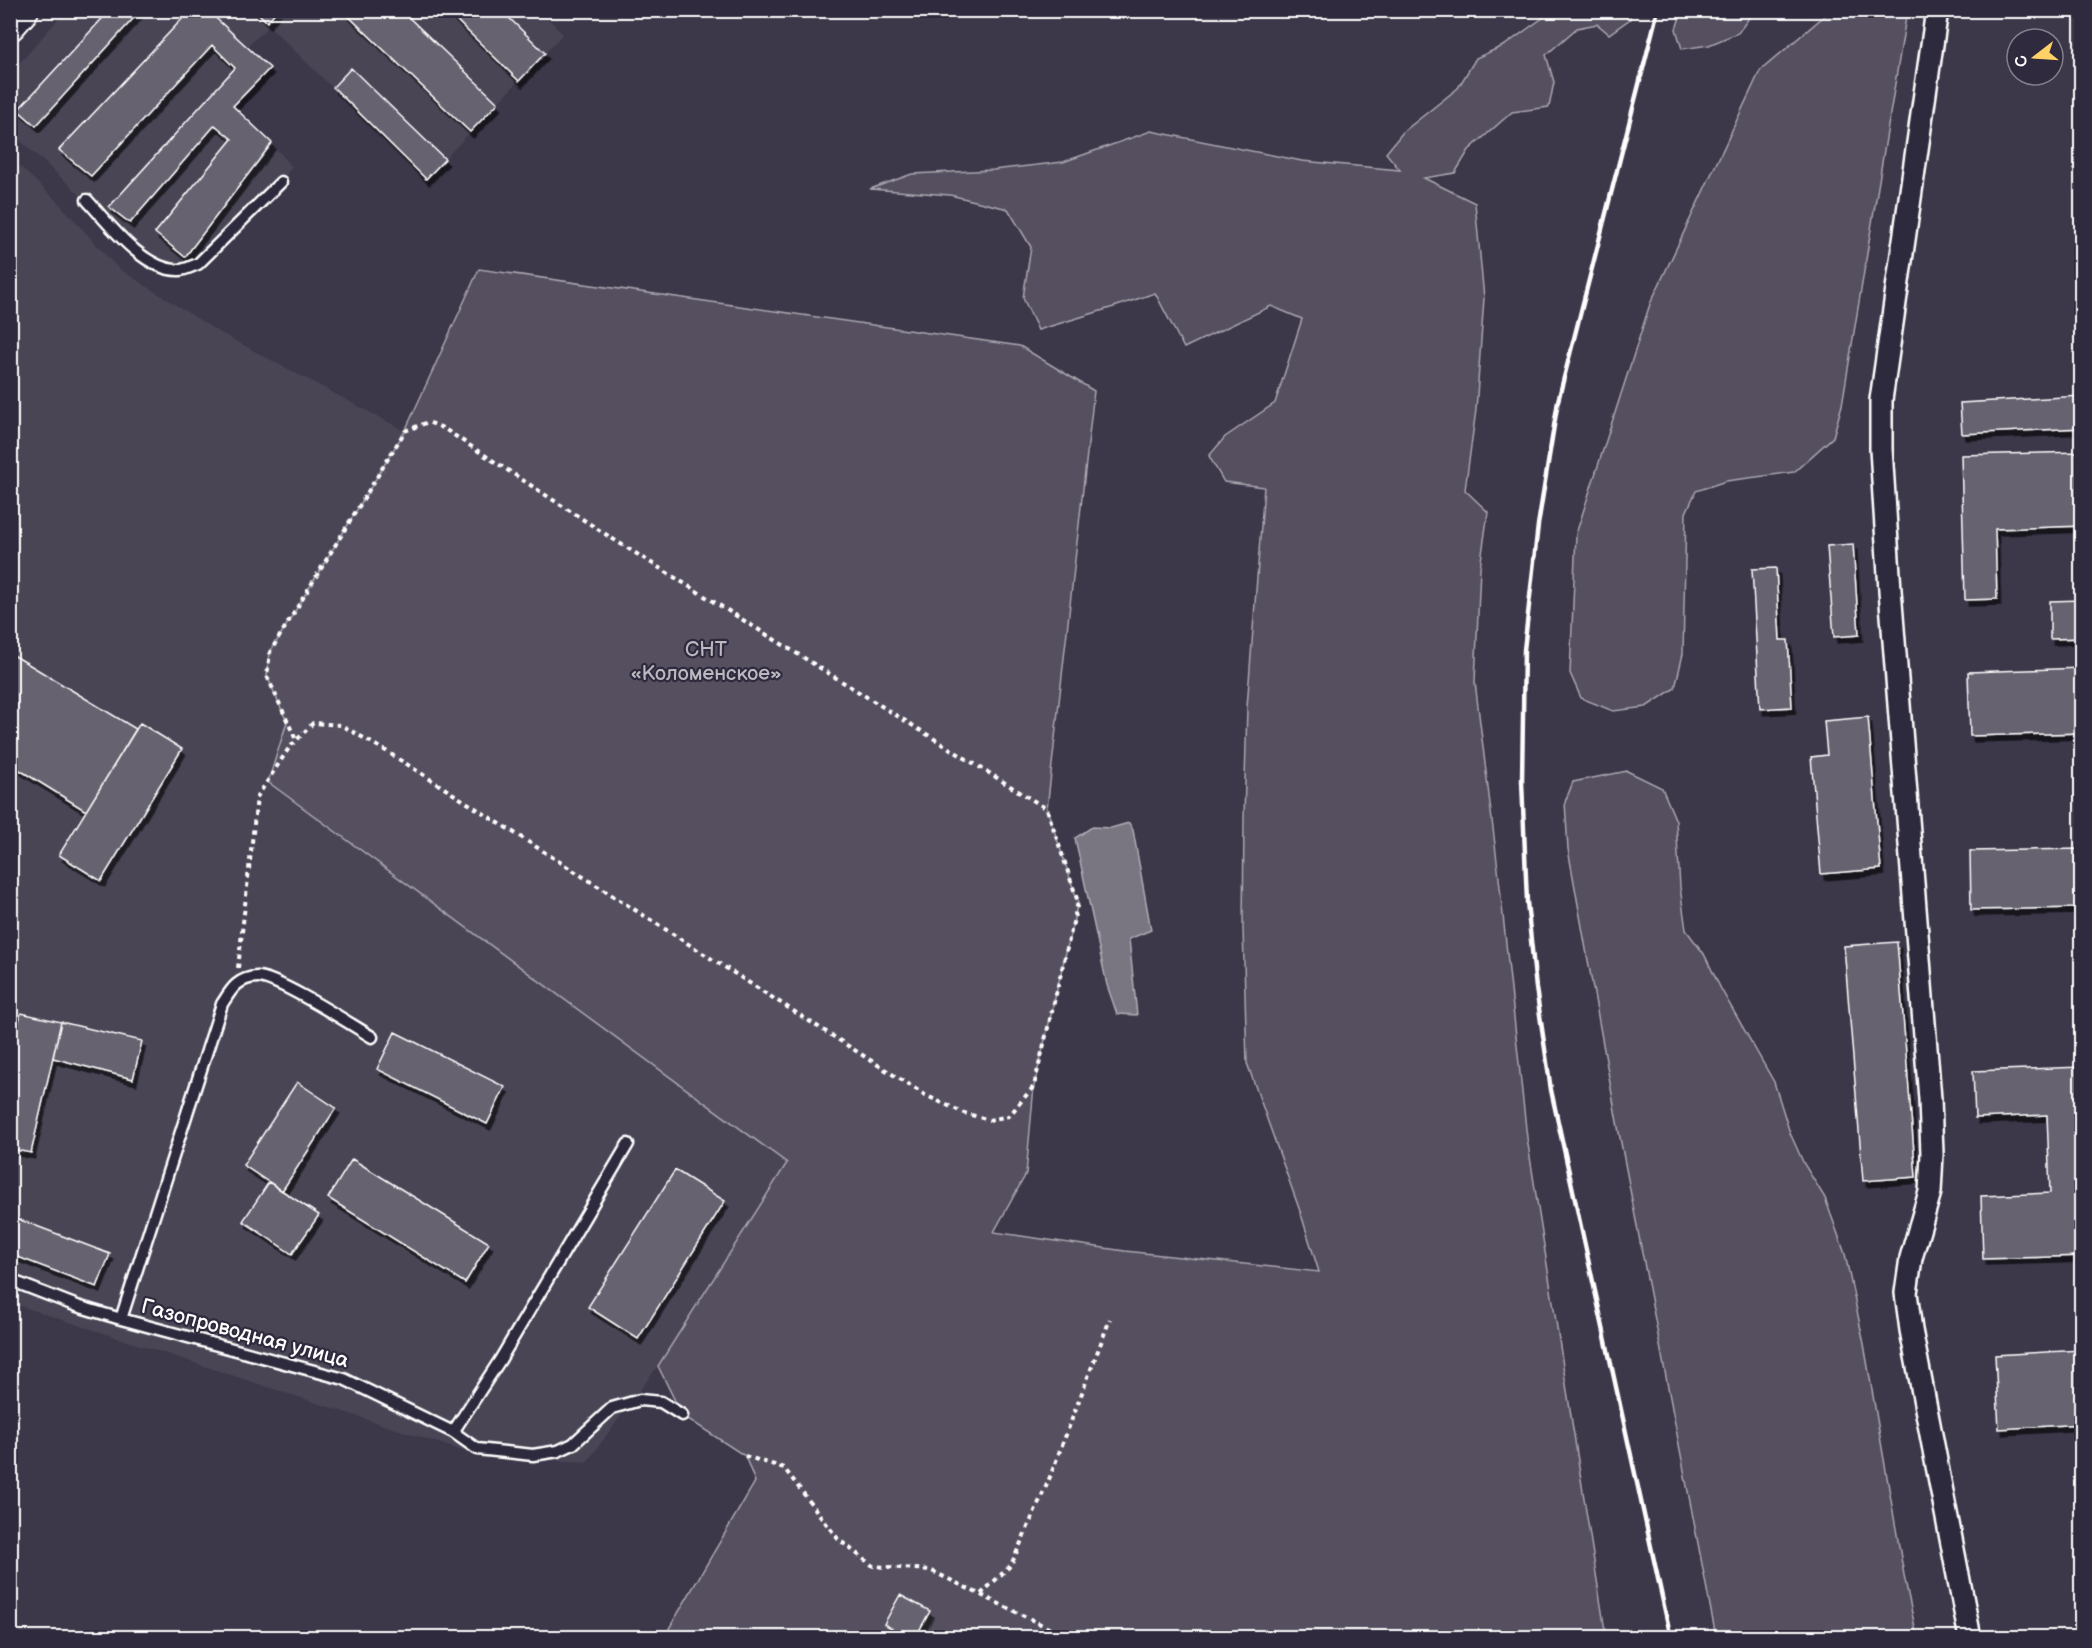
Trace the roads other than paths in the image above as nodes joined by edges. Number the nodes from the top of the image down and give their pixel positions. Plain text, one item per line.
1 (23, 10) edge
2 (1937, 10) edge
3 (10, 25) edge
4 (281, 182) dead end
5 (87, 200) dead end
6 (372, 1037) dead end
7 (628, 1144) dead end
8 (10, 1280) edge
9 (121, 1319) junction
10 (682, 1415) dead end
11 (453, 1432) junction
12 (1970, 1638) edge

1 - 3 main road
2 - 12 street
4 - 5 lane
6 - 9 lane
7 - 11 lane
8 - 9 lane, Газопроводная улица
9 - 11 lane, Газопроводная улица
10 - 11 lane, Газопроводная улица

